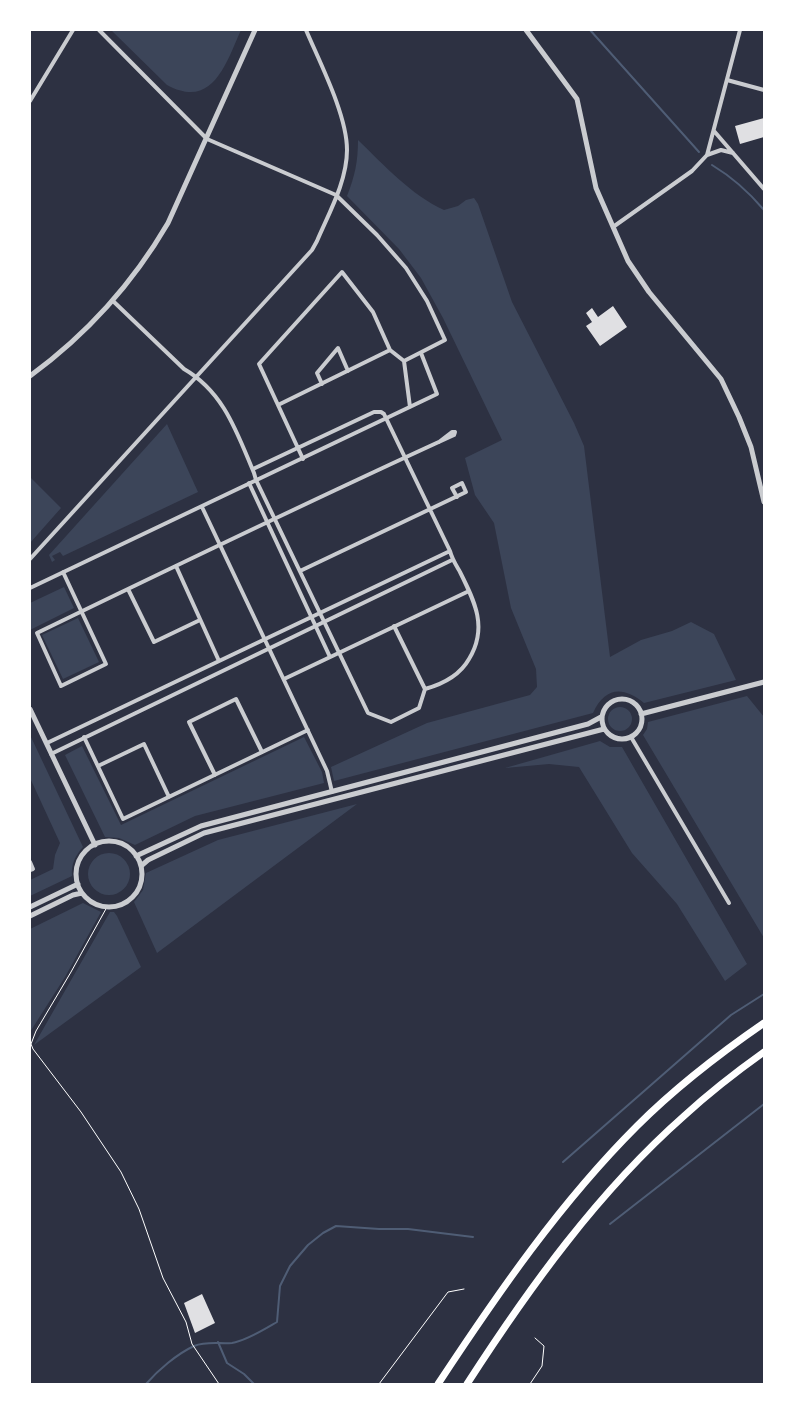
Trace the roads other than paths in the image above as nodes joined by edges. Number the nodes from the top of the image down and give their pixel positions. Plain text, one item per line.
1 (73, 30) edge
2 (99, 30) edge
3 (255, 30) edge
4 (306, 30) edge
5 (526, 30) edge
6 (740, 30) edge
7 (728, 80) junction
8 (764, 90) edge
9 (30, 100) edge
10 (714, 132) junction
11 (207, 139) junction
12 (733, 153) junction
13 (707, 156) junction
14 (764, 189) edge
15 (336, 194) junction
16 (613, 227) junction
17 (113, 301) junction
18 (390, 350) junction
19 (421, 353) junction
20 (404, 361) junction
21 (348, 370) junction
22 (30, 376) edge
23 (197, 376) junction
24 (322, 384) junction
25 (278, 405) junction
26 (410, 407) junction
27 (386, 418) junction
28 (439, 442) dead end
29 (298, 448) junction
30 (405, 458) junction
31 (303, 459) junction
32 (253, 469) junction
33 (256, 480) junction
34 (249, 484) junction
35 (457, 497) junction
36 (764, 502) edge
37 (202, 507) junction
38 (430, 509) junction
39 (274, 520) junction
40 (267, 523) junction
41 (220, 545) junction
42 (450, 551) junction
43 (30, 559) edge
44 (452, 560) junction
45 (176, 566) junction
46 (300, 571) junction
47 (63, 572) junction
48 (30, 588) edge
49 (128, 589) junction
50 (470, 591) junction
51 (80, 612) junction
52 (319, 614) junction
53 (312, 617) junction
54 (200, 620) junction
55 (324, 622) junction
56 (316, 626) junction
57 (394, 626) junction
58 (264, 639) junction
59 (269, 649) junction
60 (339, 654) junction
61 (330, 657) junction
62 (219, 661) junction
63 (284, 679) junction
64 (764, 682) edge
65 (425, 688) junction
66 (30, 709) edge
67 (641, 714) junction
68 (601, 717) junction
69 (604, 729) junction
70 (308, 730) junction
71 (84, 737) junction
72 (631, 737) junction
73 (47, 744) junction
74 (262, 752) junction
75 (51, 754) junction
76 (98, 766) junction
77 (215, 775) junction
78 (332, 792) junction
79 (169, 797) junction
80 (95, 845) junction
81 (136, 856) junction
82 (30, 862) edge
83 (141, 866) junction
84 (30, 870) edge
85 (78, 884) junction
86 (82, 893) junction
87 (729, 903) dead end
88 (30, 907) edge
89 (30, 916) edge
90 (764, 1023) edge
91 (764, 1052) edge
92 (438, 1384) edge
93 (468, 1384) edge

1 - 9 street
2 - 11 street
3 - 11 street
4 - 15 street
5 - 16 street
6 - 7 street
7 - 8 street
7 - 10 street
10 - 12 street
10 - 13 street
11 - 15 street
11 - 17 street
12 - 13 street
12 - 14 street
13 - 16 street
15 - 19 street
15 - 23 street
16 - 36 street
17 - 22 street
17 - 23 street
18 - 20 street
18 - 21 street
18 - 25 street
19 - 20 street
19 - 26 street
20 - 26 street
21 - 24 street
21 - 24 street
23 - 32 street
23 - 43 street
24 - 25 street
25 - 29 street
26 - 27 street
27 - 29 street
27 - 30 street
27 - 31 street
28 - 30 street
29 - 31 street
29 - 32 street
30 - 38 street
30 - 39 street
31 - 33 street
32 - 33 street
33 - 34 street
33 - 39 street
34 - 37 street
34 - 40 street
35 - 35 street
35 - 38 street
37 - 41 street
37 - 47 street
38 - 42 street
38 - 46 street
39 - 40 street
39 - 46 street
40 - 41 street
40 - 53 street
41 - 45 street
41 - 58 street
42 - 44 street
42 - 52 street
44 - 50 street
44 - 55 street
45 - 49 street
45 - 54 street
46 - 52 street
47 - 48 street
47 - 51 street
49 - 51 street
49 - 54 street
50 - 57 street
50 - 65 street
51 - 51 street
52 - 53 street
52 - 55 street
53 - 56 street
53 - 58 street
54 - 62 street
55 - 56 street
55 - 60 street
56 - 59 street
56 - 61 street
57 - 60 street
57 - 65 street
58 - 59 street
58 - 62 street
59 - 63 street
59 - 71 street
60 - 61 street
60 - 65 street
61 - 63 street
62 - 73 street
63 - 70 street
64 - 67 street
66 - 73 street
67 - 68 street
67 - 72 street
68 - 69 street
68 - 78 street
69 - 72 street
69 - 83 street
70 - 74 street
70 - 78 street
71 - 75 street
71 - 76 street
72 - 87 street
73 - 75 street
74 - 77 street
74 - 77 street
75 - 80 street
76 - 79 street
76 - 79 street
77 - 79 street
78 - 81 street
80 - 81 street
80 - 85 street
81 - 83 street
82 - 84 street
83 - 86 street
85 - 86 street
85 - 88 street
86 - 89 street
90 - 92 highway
91 - 93 highway

